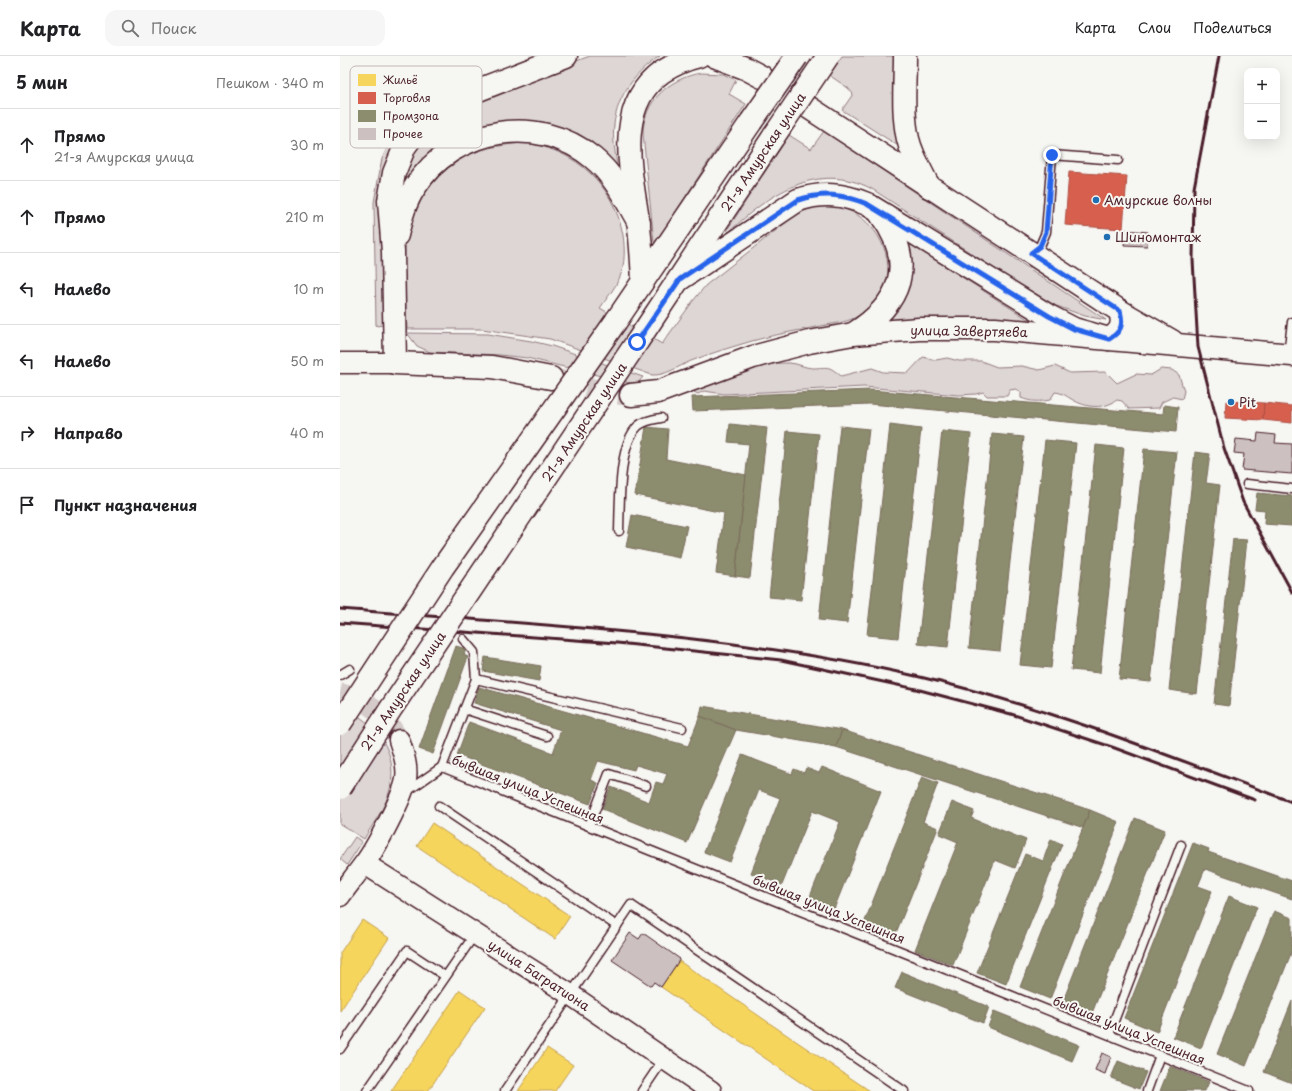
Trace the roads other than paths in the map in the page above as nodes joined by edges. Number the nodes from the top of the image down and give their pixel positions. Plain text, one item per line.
1 (566, 56) edge
2 (699, 56) edge
3 (714, 56) edge
4 (797, 56) edge
5 (828, 56) edge
6 (904, 56) edge
7 (747, 67) edge
8 (482, 89) edge
9 (808, 107) dead end
10 (482, 137) edge
11 (404, 148) edge
12 (455, 148) edge
13 (1118, 160) dead end
14 (930, 188) junction
15 (879, 212) junction
16 (639, 223) junction
17 (393, 252) junction
18 (1031, 253) junction
19 (680, 279) junction
20 (643, 281) junction
21 (1120, 311) junction
22 (1292, 322) edge
23 (853, 334) junction
24 (1109, 339) junction
25 (1178, 345) junction
26 (1290, 355) edge
27 (340, 363) edge
28 (395, 364) junction
29 (551, 378) tunnel mouth
30 (631, 395) tunnel mouth
31 (662, 418) dead end
32 (1247, 484) dead end
33 (1292, 489) edge
34 (619, 531) dead end
35 (462, 639) dead end
36 (350, 669) dead end
37 (340, 675) edge
38 (476, 679) junction
39 (464, 709) junction
40 (340, 724) edge
41 (682, 728) dead end
42 (547, 736) dead end
43 (399, 740) tunnel mouth
44 (442, 767) junction
45 (646, 786) dead end
46 (340, 788) edge
47 (403, 793) junction
48 (439, 806) dead end
49 (589, 826) junction
50 (1181, 845) dead end
51 (365, 864) junction
52 (340, 896) edge
53 (617, 926) junction
54 (475, 934) junction
55 (445, 976) junction
56 (571, 995) junction
57 (1109, 1034) junction
58 (340, 1049) edge
59 (1160, 1055) junction
60 (663, 1060) junction
61 (367, 1091) edge
62 (505, 1091) edge
63 (642, 1091) edge
64 (710, 1091) edge
65 (904, 1091) edge
66 (1147, 1091) edge
67 (1250, 1091) edge

1 - 8 main road
2 - 16 main road
3 - 7 main road
4 - 20 main road, 21-я Амурская улица, bridge
5 - 19 main road, 21-я Амурская улица, bridge
6 - 14 main road
9 - 14 main road
10 - 16 main road
11 - 17 main road
12 - 17 main road
13 - 18 lane
14 - 18 main road
15 - 19 main road
15 - 23 main road
15 - 24 main road
16 - 20 main road
17 - 28 main road
18 - 21 main road
19 - 46 main road, 21-я Амурская улица, bridge
20 - 40 main road, 21-я Амурская улица, bridge
21 - 24 main road
21 - 25 main road
22 - 26 lane
23 - 24 main road, улица Завертяева
23 - 30 main road, улица Завертяева
24 - 25 main road, улица Завертяева
25 - 26 main road, улица Завертяева
27 - 28 street
28 - 29 main road
31 - 34 lane
32 - 33 lane
35 - 38 lane
36 - 37 lane
38 - 39 lane
38 - 41 lane
39 - 42 lane
39 - 44 lane
43 - 47 street
44 - 47 lane, бывшая улица Успешная
44 - 49 lane, бывшая улица Успешная
45 - 49 lane
47 - 51 street
48 - 53 lane
49 - 57 lane, бывшая улица Успешная
50 - 57 lane
51 - 52 street
51 - 54 street, улица Багратиона
53 - 56 lane
53 - 65 lane
54 - 55 lane
54 - 56 street, улица Багратиона
55 - 58 lane
55 - 61 lane
56 - 60 street, улица Багратиона
56 - 62 lane
57 - 59 lane, бывшая улица Успешная
59 - 66 lane
59 - 67 lane, бывшая улица Успешная
60 - 63 lane
60 - 64 street, улица Багратиона

